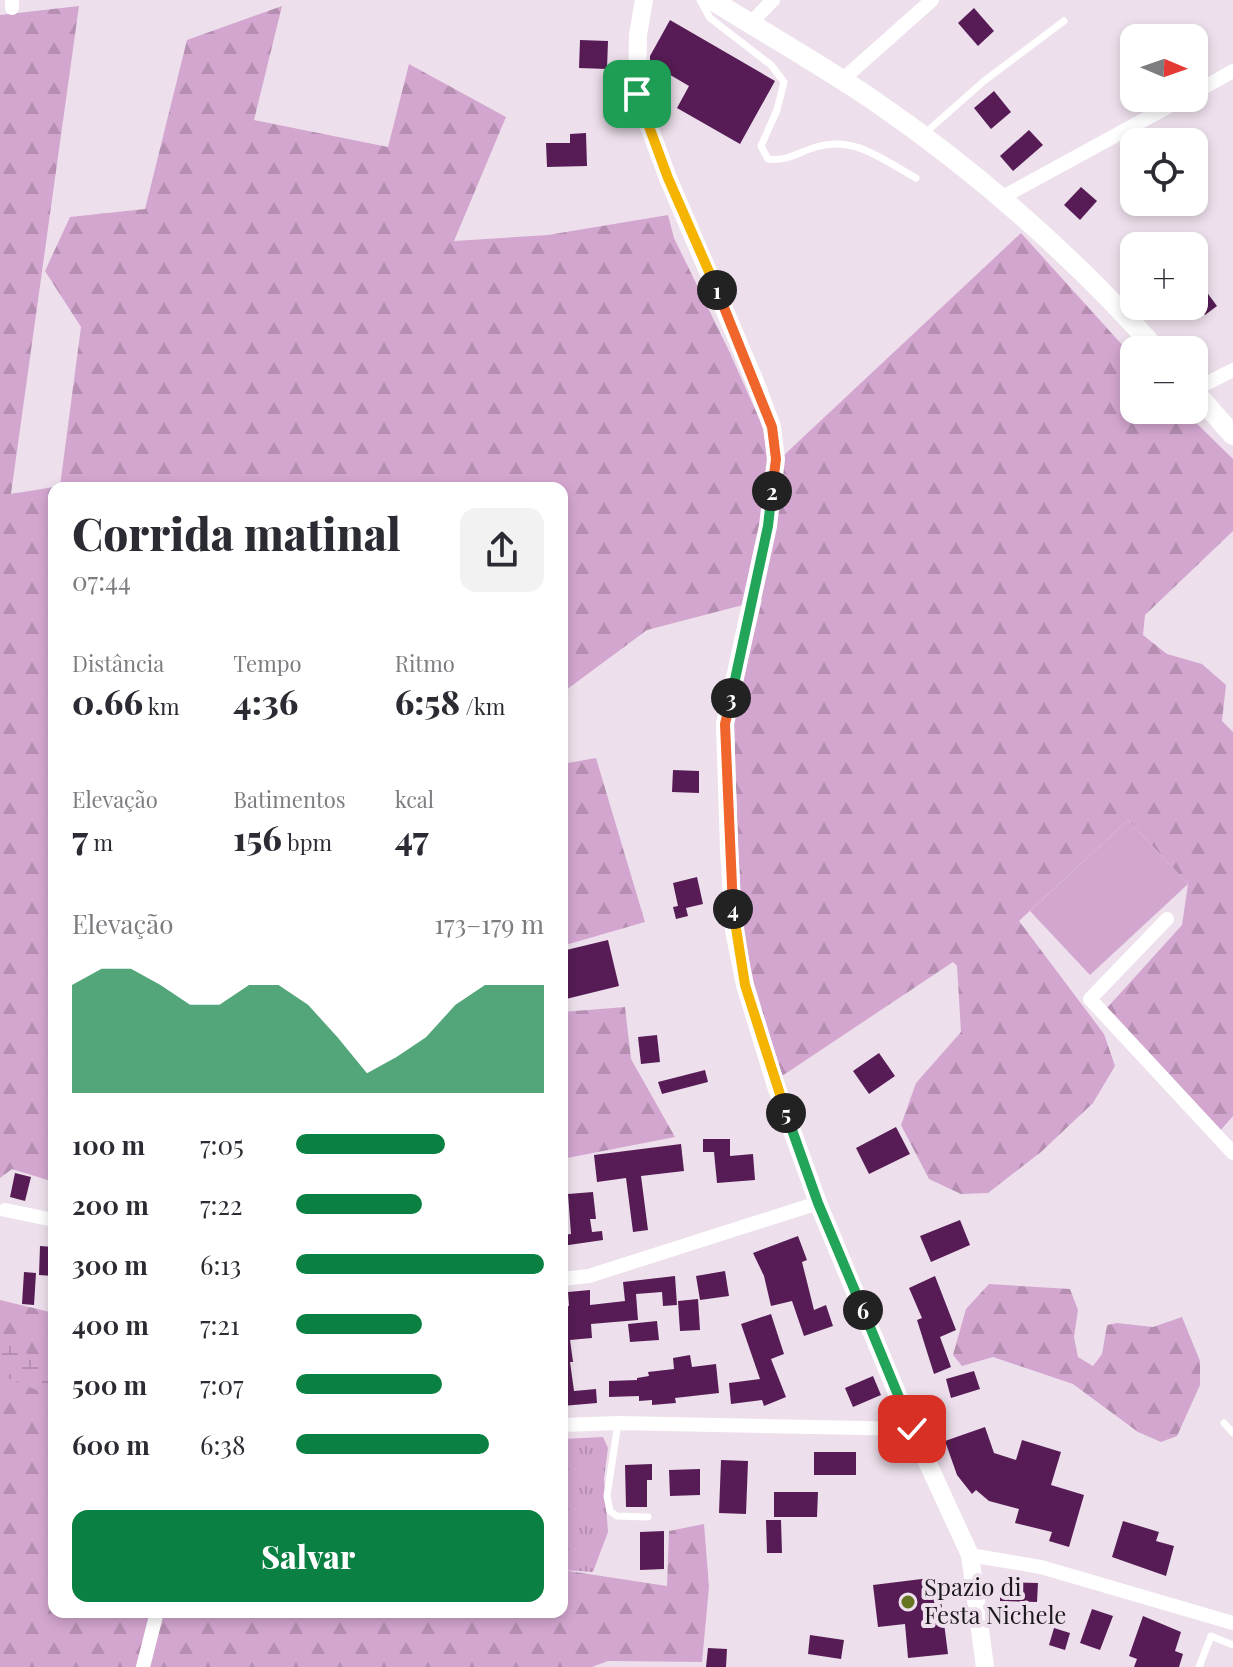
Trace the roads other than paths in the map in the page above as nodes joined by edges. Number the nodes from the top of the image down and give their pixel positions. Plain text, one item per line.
1 (644, 0) edge
2 (700, 0) edge
3 (712, 0) edge
4 (773, 0) edge
5 (932, 0) edge
6 (1064, 21) dead end
7 (750, 24) junction
8 (1233, 71) edge
9 (842, 80) junction
10 (1208, 85) edge
11 (1158, 112) edge
12 (922, 136) junction
13 (916, 178) dead end
14 (1001, 198) junction
15 (1144, 336) edge
16 (1233, 370) edge
17 (1208, 383) edge
18 (1208, 407) edge
19 (1233, 435) edge
20 (1167, 919) dead end
21 (1233, 1153) edge
22 (818, 1203) junction
23 (2, 1210) edge
24 (48, 1219) edge
25 (568, 1278) edge
26 (618, 1423) junction
27 (1224, 1423) dead end
28 (568, 1425) edge
29 (912, 1429) junction
30 (1233, 1433) edge
31 (648, 1517) dead end
32 (970, 1555) junction
33 (155, 1618) edge
34 (1233, 1623) edge
35 (1233, 1645) edge
36 (143, 1667) edge
37 (985, 1667) edge
38 (1199, 1667) edge

1 - 22 street
2 - 13 lane
3 - 7 main road
4 - 7 street
5 - 9 street
6 - 12 lane
7 - 9 main road
8 - 10 street
9 - 12 main road
11 - 14 street
12 - 14 main road
14 - 15 main road
16 - 17 street
18 - 19 main road
20 - 21 street
22 - 25 street
22 - 29 street
23 - 24 street
26 - 28 street
26 - 29 street
26 - 31 lane
27 - 30 lane
29 - 32 street
32 - 34 street
32 - 37 street
33 - 36 street
35 - 38 lane

